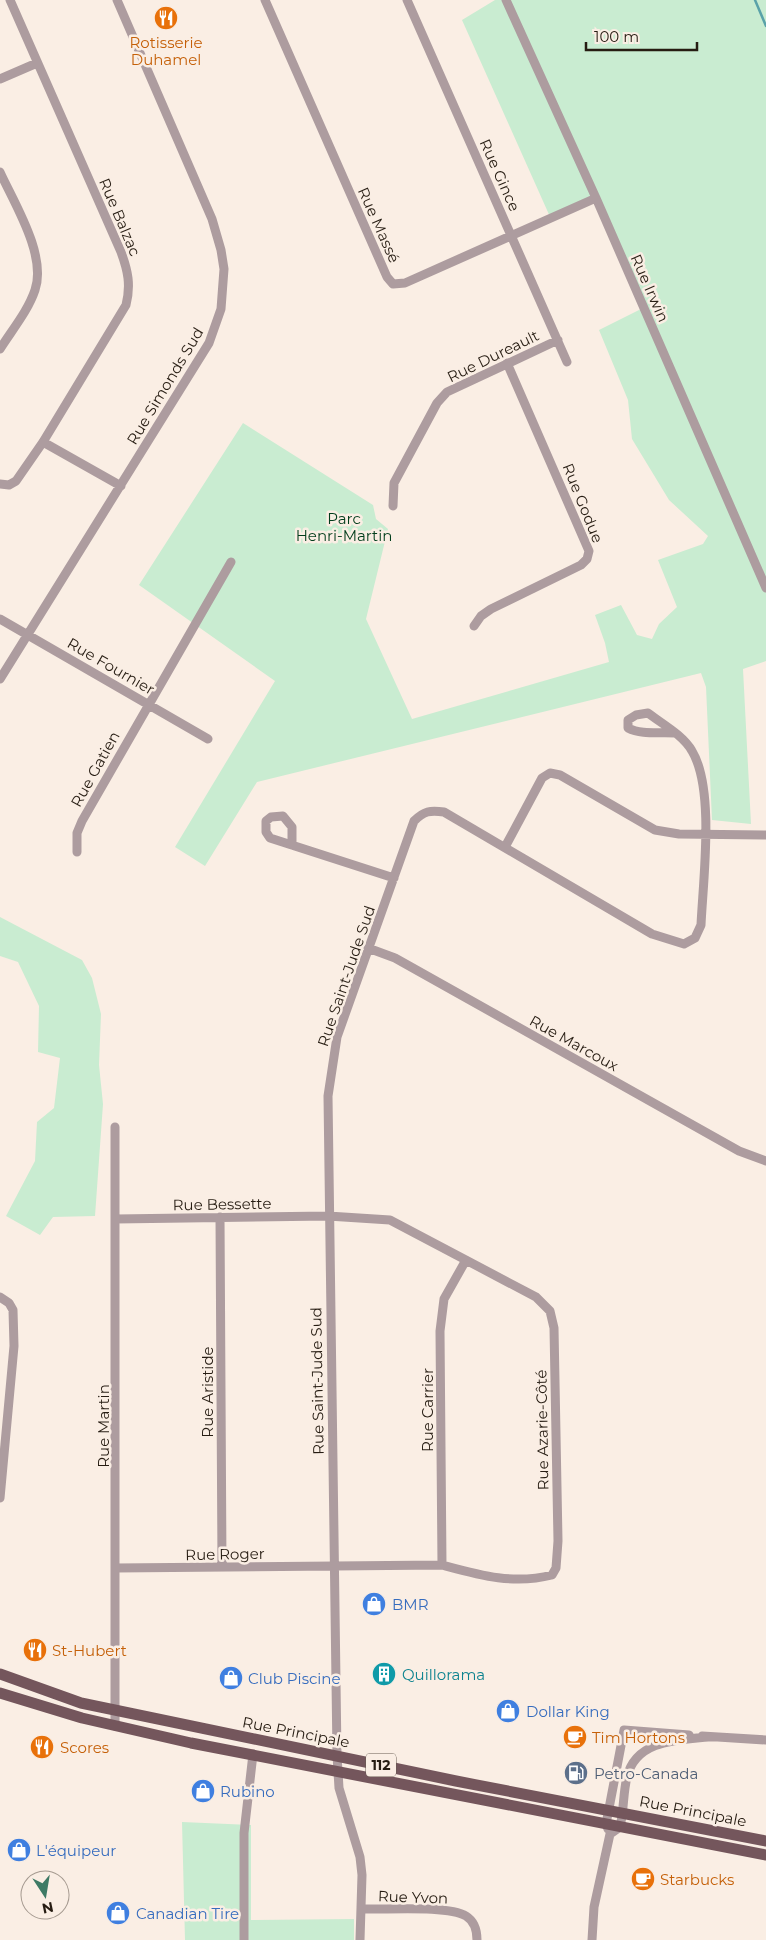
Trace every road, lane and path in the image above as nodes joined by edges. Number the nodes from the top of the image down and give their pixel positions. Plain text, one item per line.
1 (10, 0) edge
2 (117, 0) edge
3 (265, 0) edge
4 (407, 0) edge
5 (506, 0) edge
6 (37, 63) junction
7 (0, 79) edge
8 (0, 172) edge
9 (596, 198) junction
10 (512, 236) junction
11 (558, 340) junction
12 (0, 349) edge
13 (507, 362) junction
14 (567, 362) dead end
15 (43, 442) junction
16 (4, 485) edge
17 (121, 486) junction
18 (393, 506) dead end
19 (230, 562) dead end
20 (766, 588) edge
21 (0, 619) edge
22 (474, 626) dead end
23 (29, 635) junction
24 (0, 679) edge
25 (148, 704) junction
26 (675, 733) junction
27 (208, 738) dead end
28 (705, 834) junction
29 (766, 836) edge
30 (292, 845) dead end
31 (505, 847) junction
32 (77, 852) dead end
33 (394, 878) junction
34 (368, 948) junction
35 (115, 1127) dead end
36 (766, 1161) edge
37 (328, 1216) junction
38 (220, 1217) junction
39 (116, 1219) junction
40 (466, 1260) junction
41 (0, 1298) edge
42 (0, 1498) edge
43 (442, 1565) junction
44 (334, 1566) junction
45 (222, 1567) junction
46 (116, 1568) junction
47 (0, 1674) edge
48 (0, 1693) edge
49 (116, 1711) junction
50 (115, 1726) junction
51 (708, 1737) junction
52 (766, 1740) edge
53 (253, 1754) junction
54 (337, 1755) junction
55 (338, 1770) junction
56 (610, 1810) junction
57 (623, 1813) junction
58 (620, 1827) junction
59 (608, 1829) junction
60 (766, 1841) edge
61 (766, 1855) edge
62 (361, 1909) junction
63 (244, 1940) edge
64 (360, 1940) edge
65 (477, 1940) edge
66 (592, 1940) edge

1 - 6 street, Rue Balzac
2 - 17 street, Rue Simonds Sud
3 - 10 street, Rue Massé
4 - 10 street, Rue Gince
5 - 9 street, Rue Irwin
6 - 7 street
6 - 15 street, Rue Balzac
8 - 12 street
9 - 10 street, Rue Massé
9 - 20 street, Rue Irwin
10 - 11 street, Rue Gince
11 - 13 street, Rue Dureault
11 - 14 street, Rue Gince
13 - 18 street, Rue Dureault
13 - 22 street, Rue Godue
15 - 16 street, Rue Balzac
15 - 17 street
17 - 23 street, Rue Simonds Sud
19 - 25 street, Rue Gatien
21 - 23 street, Rue Fournier
23 - 24 street, Rue Simonds Sud
23 - 25 street, Rue Fournier
25 - 27 street, Rue Fournier
25 - 32 street, Rue Gatien
26 - 26 street, Rue Saint-Jude Sud
26 - 28 street, Rue Saint-Jude Sud
28 - 29 street
28 - 31 street
28 - 31 street, Rue Saint-Jude Sud
30 - 33 street
31 - 33 street, Rue Saint-Jude Sud
33 - 34 street, Rue Saint-Jude Sud
34 - 36 street, Rue Marcoux
34 - 37 street, Rue Saint-Jude Sud
35 - 39 street, Rue Martin
37 - 38 street, Rue Bessette
37 - 40 street, Rue Azarie-Côté
37 - 44 street, Rue Saint-Jude Sud
38 - 39 street, Rue Bessette
38 - 45 street, Rue Aristide
39 - 46 street, Rue Martin
40 - 43 street, Rue Carrier
40 - 43 street, Rue Azarie-Côté
41 - 42 street
43 - 44 street, Rue Azarie-Côté
44 - 45 street, Rue Roger
44 - 54 street, Rue Saint-Jude Sud
45 - 46 street, Rue Roger
46 - 49 street, Rue Martin
47 - 49 main road, Rue Principale / 112
48 - 50 main road, Rue Principale / 112
49 - 50 street, Rue Martin
49 - 54 main road, Rue Principale / 112
50 - 53 main road, Rue Principale / 112
51 - 52 street
51 - 56 street
51 - 57 street
53 - 55 main road, Rue Principale / 112
53 - 63 street
54 - 55 street, Rue Saint-Jude Sud
54 - 56 main road, Rue Principale / 112
55 - 59 main road, Rue Principale / 112
55 - 62 street, Rue Saint-Jude Sud
56 - 57 main road, Rue Principale / 112
56 - 59 street
57 - 58 street
57 - 60 main road, Rue Principale / 112
58 - 59 main road, Rue Principale / 112
58 - 61 main road, Rue Principale / 112
59 - 66 street
62 - 64 street, Rue Saint-Jude Sud
62 - 65 street, Rue Yvon

